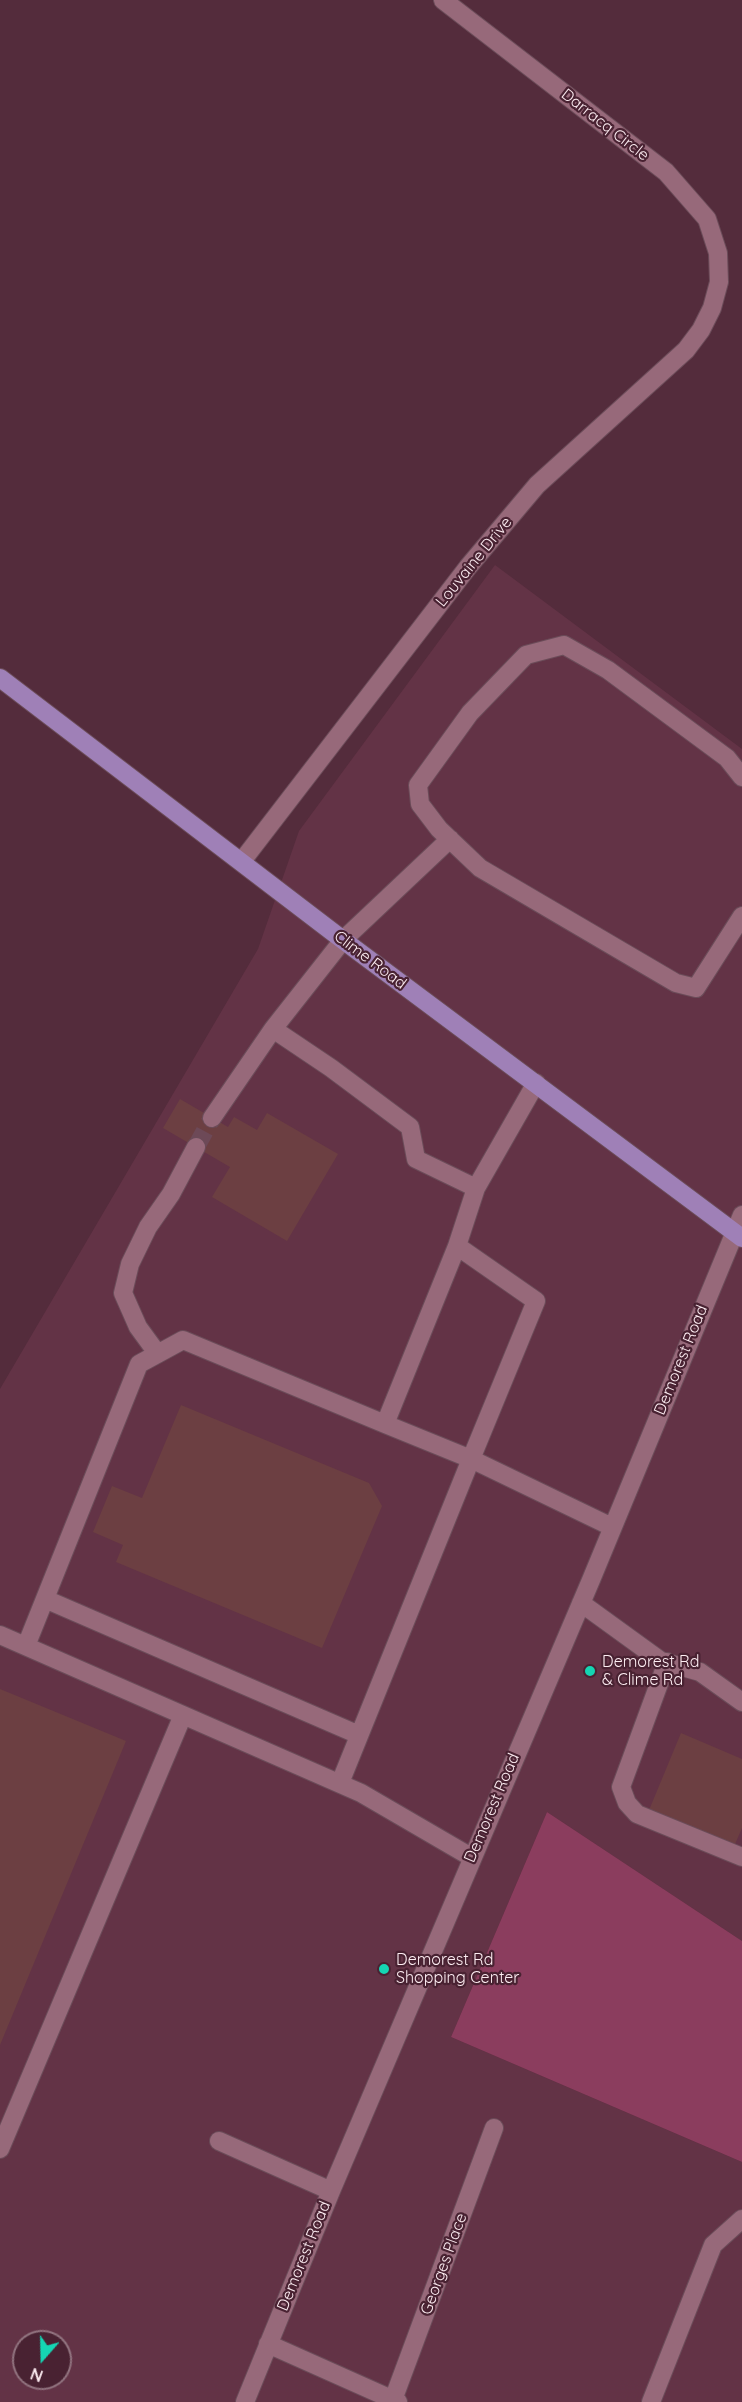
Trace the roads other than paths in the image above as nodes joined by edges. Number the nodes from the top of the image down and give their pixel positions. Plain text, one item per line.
1 (443, 0) edge
2 (720, 282) joint
3 (0, 678) edge
4 (742, 777) edge
5 (450, 840) junction
6 (242, 861) junction
7 (742, 916) edge
8 (343, 940) junction
9 (273, 1029) junction
10 (536, 1083) junction
11 (212, 1118) tunnel mouth
12 (196, 1147) tunnel mouth
13 (476, 1188) junction
14 (742, 1215) edge
15 (738, 1235) edge
16 (457, 1246) junction
17 (157, 1353) junction
18 (385, 1424) junction
19 (471, 1459) junction
20 (612, 1527) junction
21 (45, 1599) junction
22 (581, 1603) junction
23 (0, 1635) edge
24 (26, 1646) junction
25 (667, 1662) junction
26 (742, 1702) edge
27 (183, 1715) junction
28 (359, 1735) junction
29 (340, 1783) junction
30 (471, 1857) junction
31 (742, 1857) edge
32 (494, 2128) dead end
33 (219, 2141) dead end
34 (0, 2149) edge
35 (331, 2191) junction
36 (742, 2219) edge
37 (268, 2344) junction
38 (249, 2401) edge
39 (396, 2401) edge
40 (651, 2402) edge

1 - 2 street, Darracq Circle
2 - 6 street, Louvaine Drive
3 - 6 main road, Clime Road
4 - 5 street
5 - 7 street
5 - 8 street
6 - 8 main road, Clime Road
8 - 9 street
8 - 10 main road, Clime Road
9 - 11 street
9 - 13 street
10 - 13 street
10 - 15 main road, Clime Road
12 - 17 street
13 - 16 street
14 - 15 street, Demorest Road
15 - 20 street, Demorest Road
16 - 18 street
16 - 19 street
17 - 18 street
17 - 21 street
18 - 19 street
19 - 20 street
19 - 28 street
20 - 22 street, Demorest Road
21 - 24 street
21 - 28 street
22 - 25 street
22 - 30 street, Demorest Road
23 - 24 street
24 - 27 street
25 - 26 street
25 - 31 street
27 - 29 street
27 - 34 street
28 - 29 street
29 - 30 street
30 - 35 street, Demorest Road
32 - 39 street, Georges Place
33 - 35 street
35 - 37 street, Demorest Road
36 - 40 street
37 - 38 street, Demorest Road
37 - 39 street

